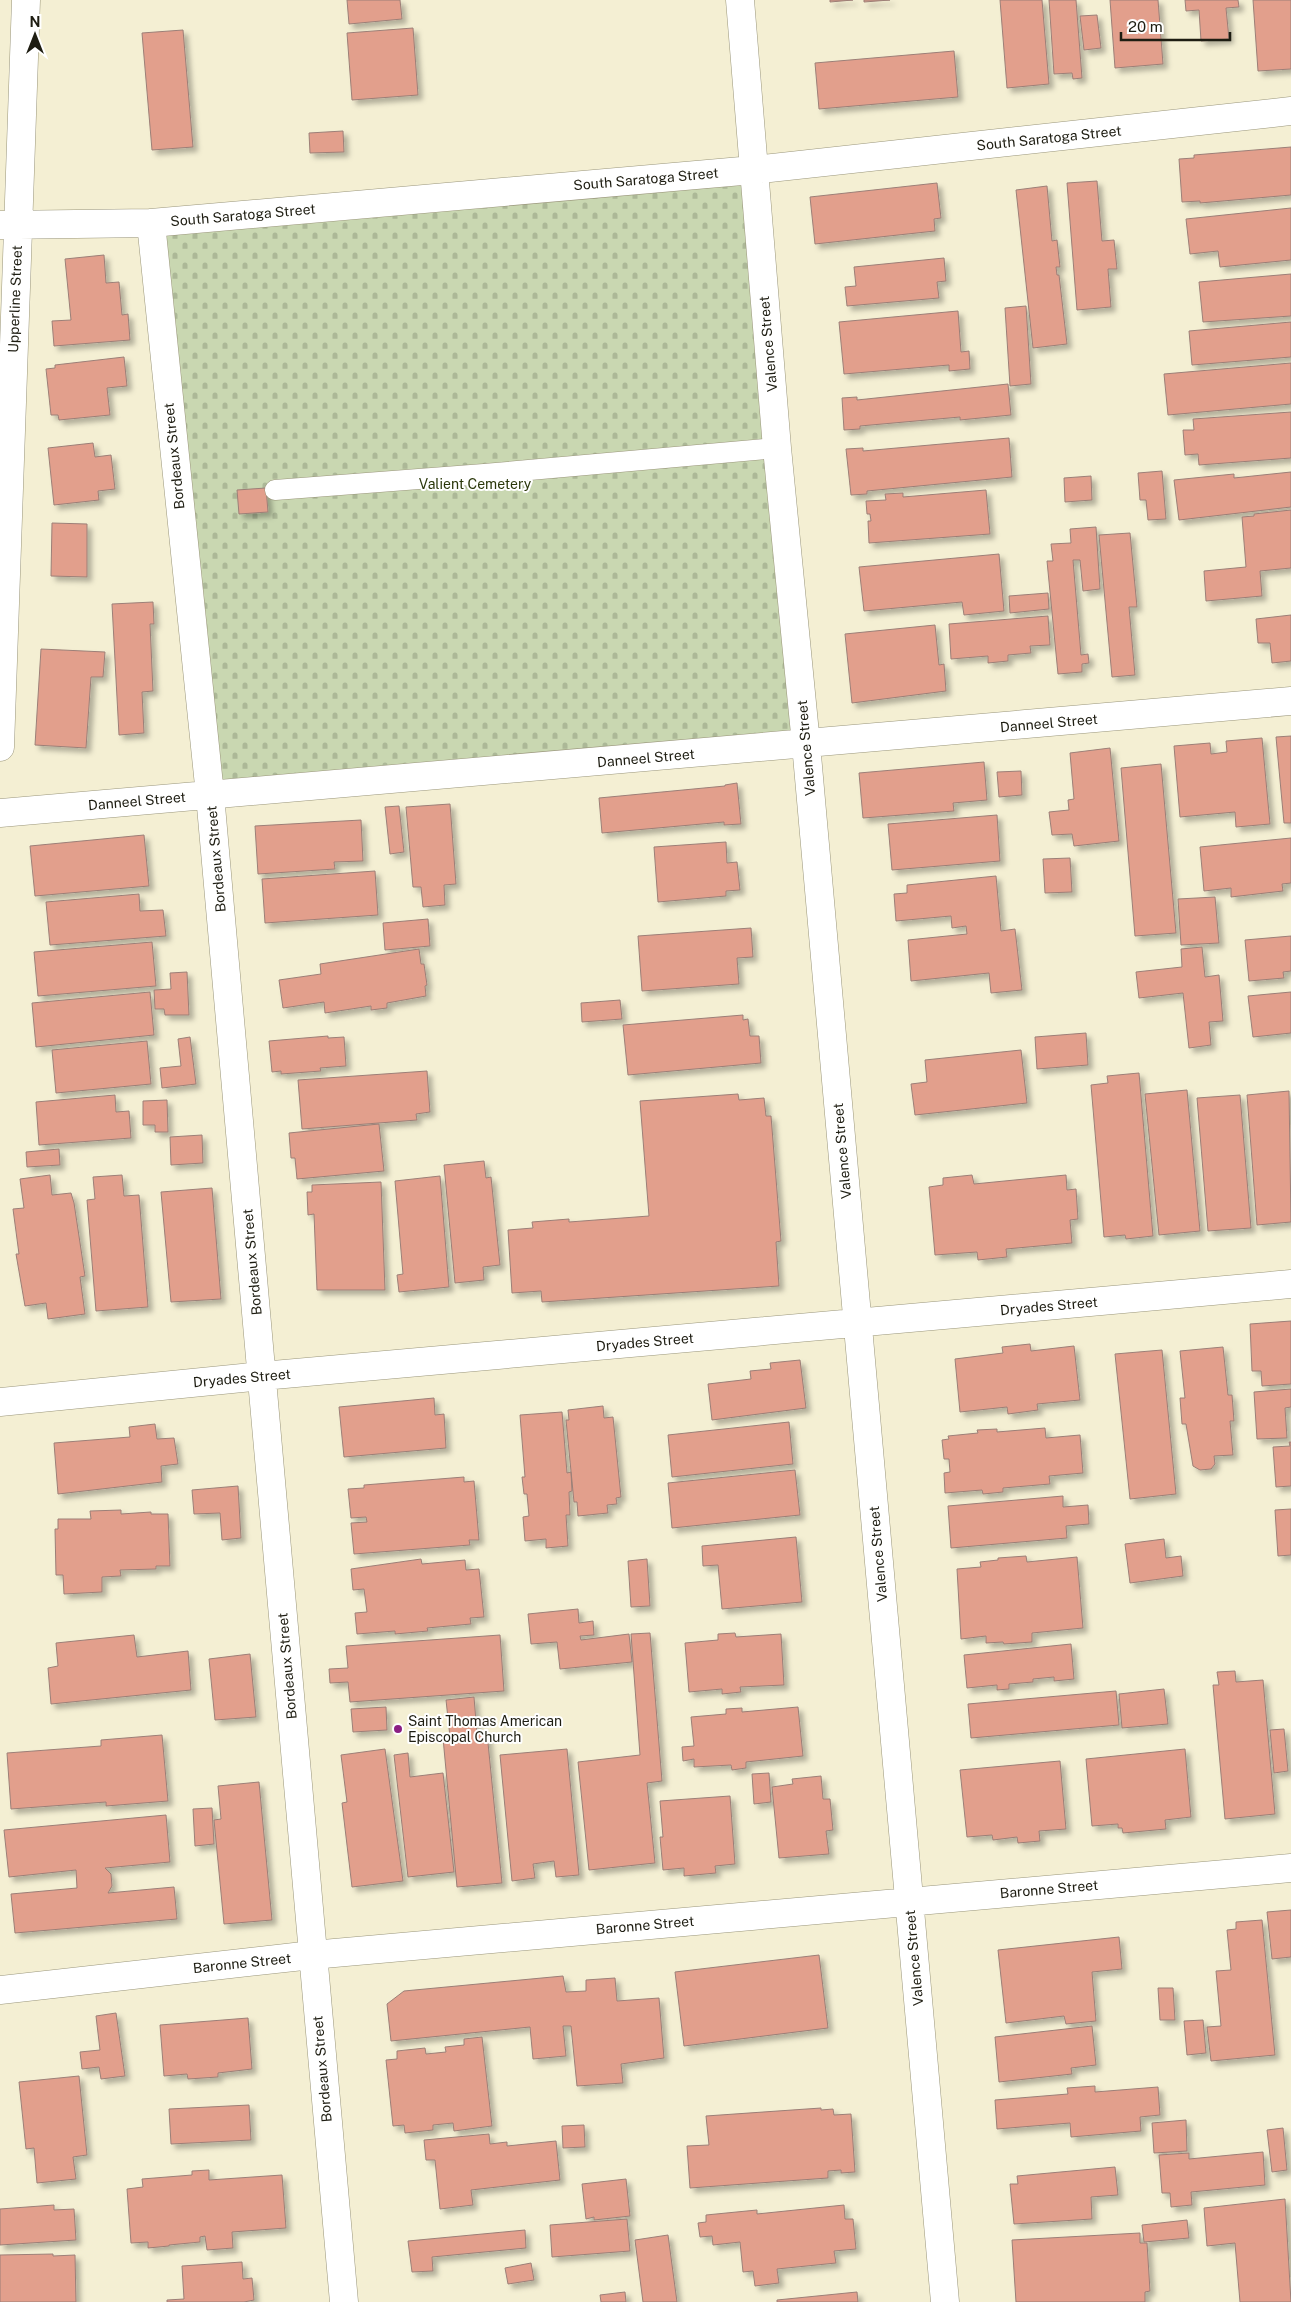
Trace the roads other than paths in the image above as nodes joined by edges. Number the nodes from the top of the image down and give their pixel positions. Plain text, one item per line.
1 (26, 0) edge
2 (740, 0) edge
3 (1291, 111) edge
4 (753, 170) junction
5 (151, 223) junction
6 (9, 225) edge
7 (777, 448) junction
8 (275, 490) dead end
9 (1291, 701) edge
10 (806, 744) junction
11 (0, 747) edge
12 (210, 795) junction
13 (0, 813) edge
14 (1291, 1284) edge
15 (857, 1323) junction
16 (262, 1376) junction
17 (0, 1402) edge
18 (1291, 1868) edge
19 (909, 1902) junction
20 (312, 1955) junction
21 (0, 1990) edge
22 (344, 2302) edge
23 (946, 2302) edge

1 - 6 street, Upperline Street
2 - 4 street, Valence Street
3 - 4 street, South Saratoga Street
4 - 5 street, South Saratoga Street
4 - 7 street, Valence Street
5 - 6 street, South Saratoga Street
5 - 12 street, Bordeaux Street
6 - 11 street, Upperline Street
7 - 8 lane
7 - 10 street, Valence Street
9 - 10 street, Danneel Street
10 - 12 street, Danneel Street
10 - 15 street, Valence Street
12 - 13 street, Danneel Street
12 - 16 street, Bordeaux Street
14 - 15 street, Dryades Street
15 - 16 street, Dryades Street
15 - 19 street, Valence Street
16 - 17 street, Dryades Street
16 - 20 street, Bordeaux Street
18 - 19 street, Baronne Street
19 - 20 street, Baronne Street
19 - 23 street, Valence Street
20 - 21 street, Baronne Street
20 - 22 street, Bordeaux Street

